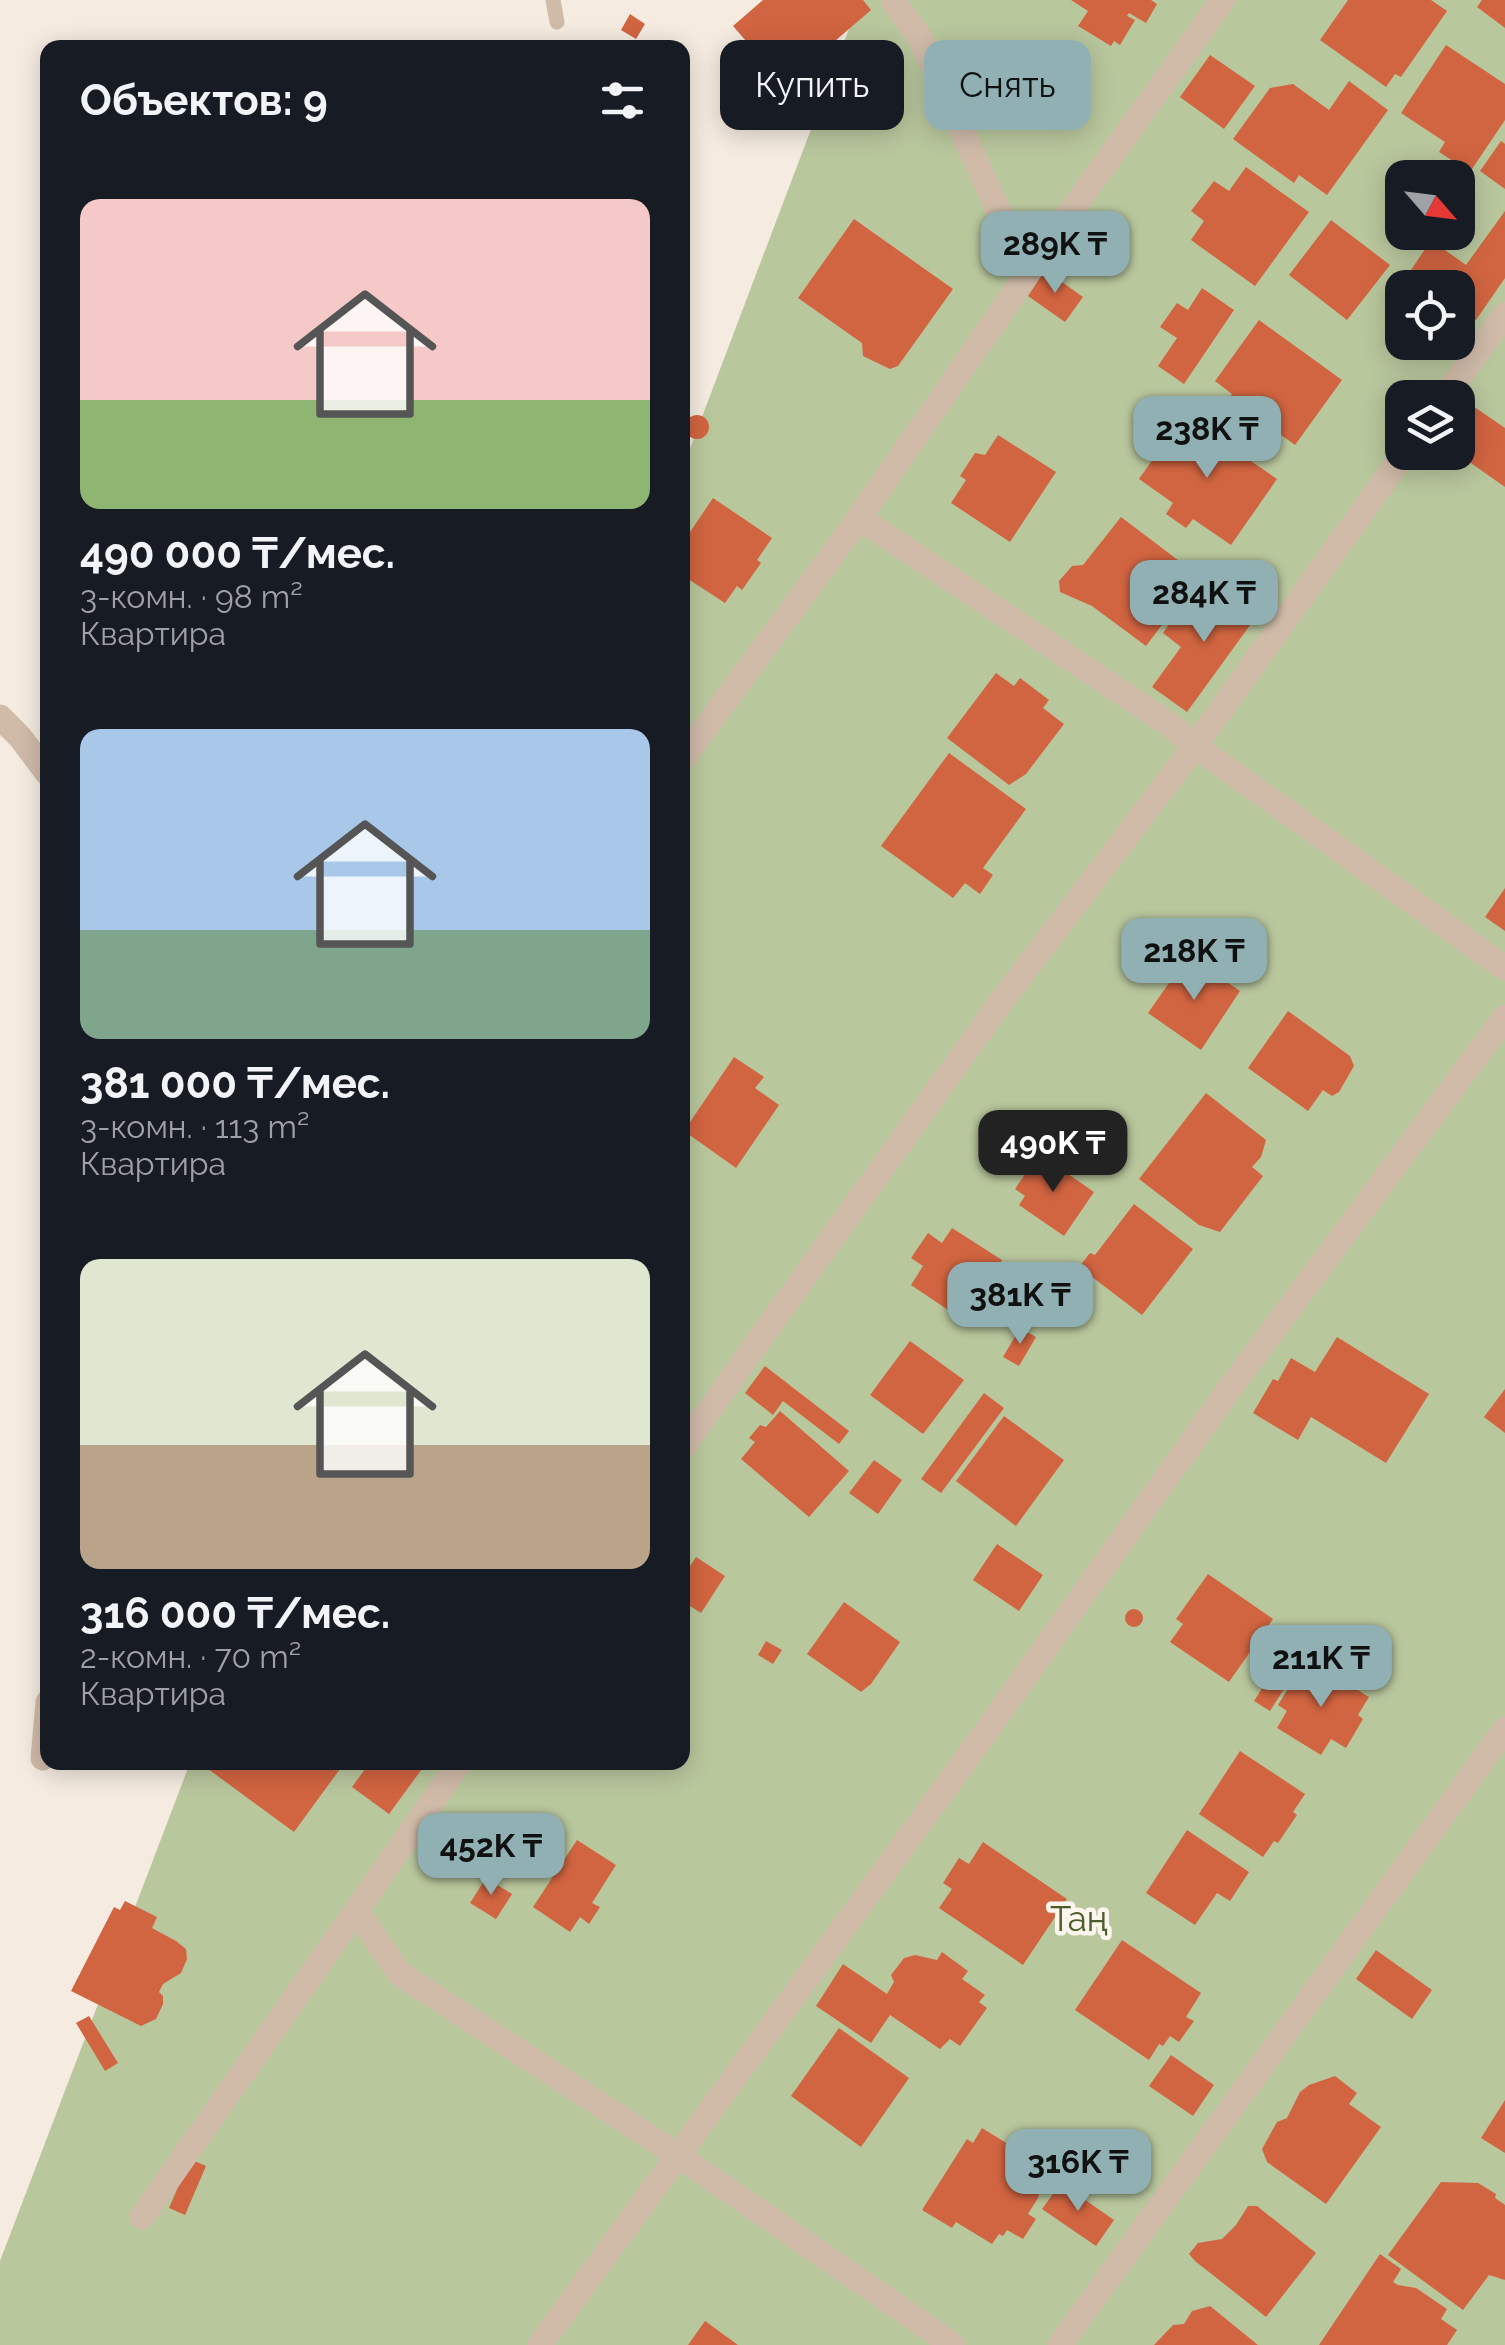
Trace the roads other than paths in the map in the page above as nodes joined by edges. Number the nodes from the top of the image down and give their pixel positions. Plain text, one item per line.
1 (553, 0) edge
2 (892, 0) edge
3 (1223, 0) edge
4 (556, 22) dead end
5 (1035, 263) junction
6 (1505, 314) edge
7 (1457, 380) edge
8 (1392, 470) edge
9 (859, 518) junction
10 (0, 718) edge
11 (1195, 746) junction
12 (690, 749) edge
13 (40, 763) edge
14 (1505, 968) edge
15 (1505, 1017) edge
16 (690, 1437) edge
17 (1505, 1729) edge
18 (454, 1770) edge
19 (357, 1911) junction
20 (679, 2156) junction
21 (142, 2217) dead end
22 (540, 2345) edge
23 (953, 2345) edge
24 (1060, 2345) edge

1 - 4 lane
2 - 5 street
3 - 5 street
5 - 9 street
6 - 7 street
8 - 11 street
9 - 11 street
9 - 12 street
10 - 13 street
11 - 14 street
11 - 16 street
15 - 20 street
17 - 24 street
18 - 19 street
19 - 20 street
19 - 21 street
20 - 22 street
20 - 23 street

